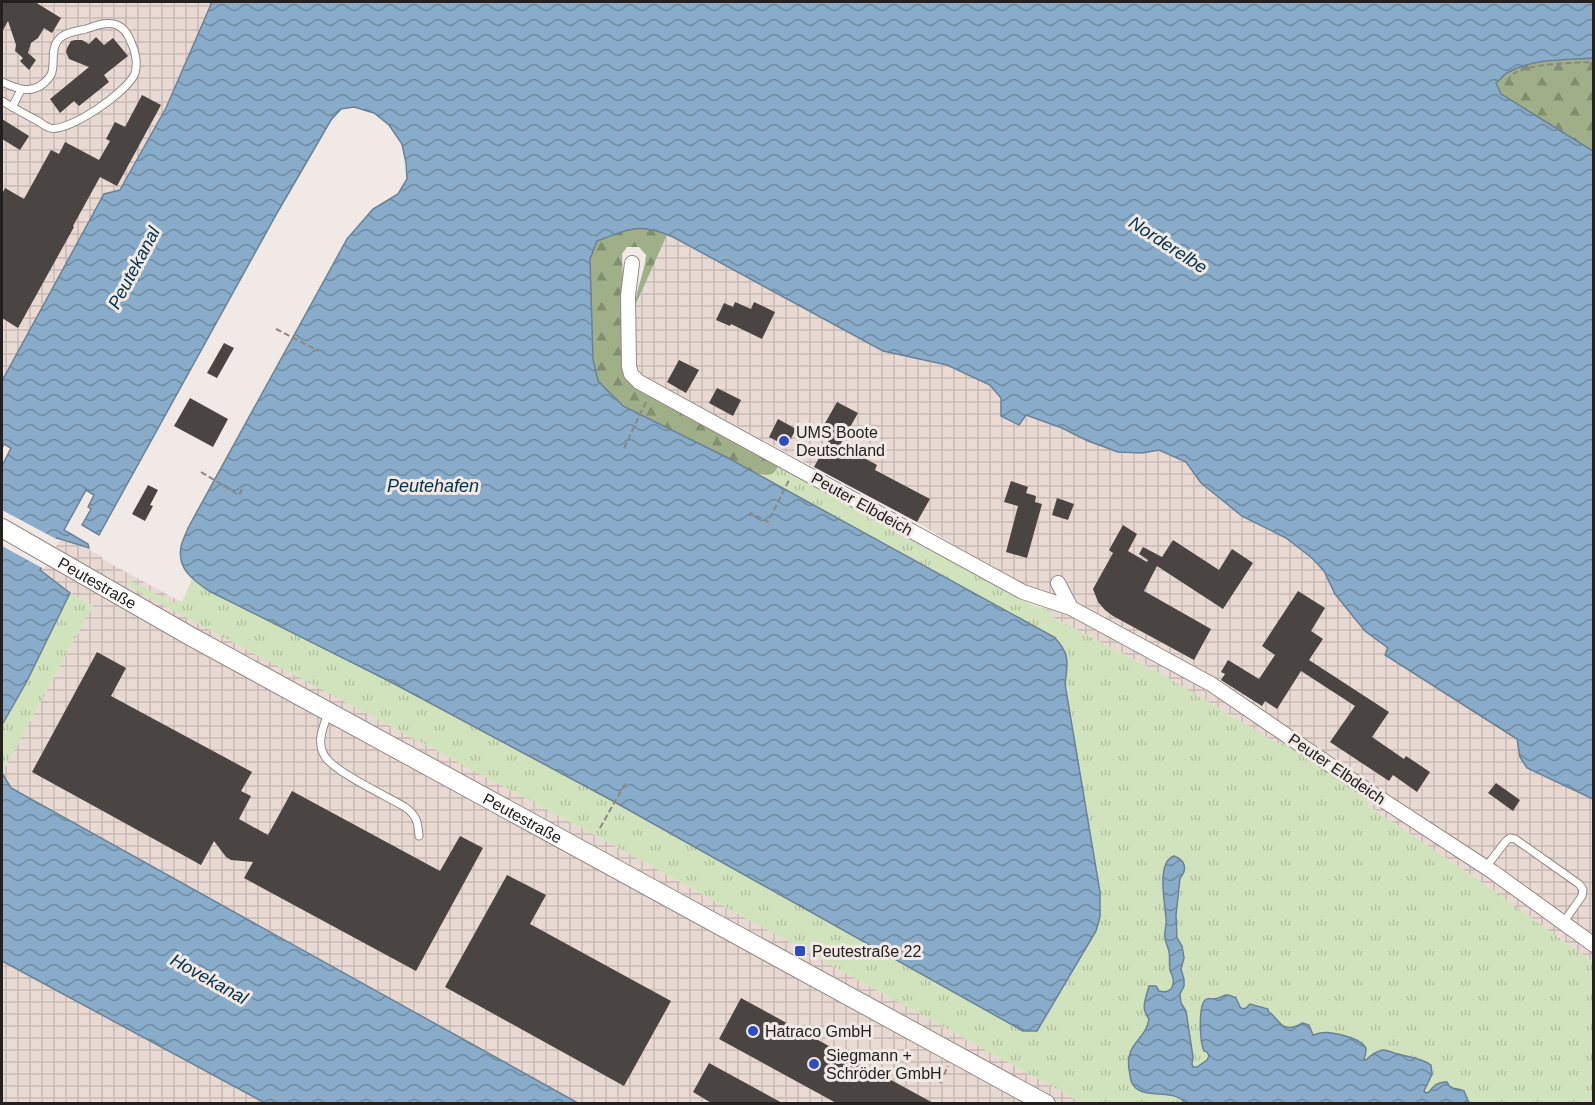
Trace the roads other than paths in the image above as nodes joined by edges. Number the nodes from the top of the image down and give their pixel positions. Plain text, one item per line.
1 (2, 82) edge
2 (21, 90) junction
3 (2, 101) edge
4 (12, 107) junction
5 (632, 263) dead end
6 (2, 528) edge
7 (1058, 583) dead end
8 (1071, 608) junction
9 (329, 711) junction
10 (419, 836) dead end
11 (1486, 867) junction
12 (1563, 923) junction
13 (1593, 945) edge
14 (1046, 1104) edge

1 - 2 lane
2 - 4 lane
2 - 4 lane
3 - 4 lane
5 - 8 street, Peuter Elbdeich
6 - 9 street, Peutestraße
7 - 8 street
8 - 11 street, Peuter Elbdeich
9 - 10 lane
9 - 14 street, Peutestraße
11 - 12 street, Peuter Elbdeich
11 - 12 lane
12 - 13 street, Peuter Elbdeich

